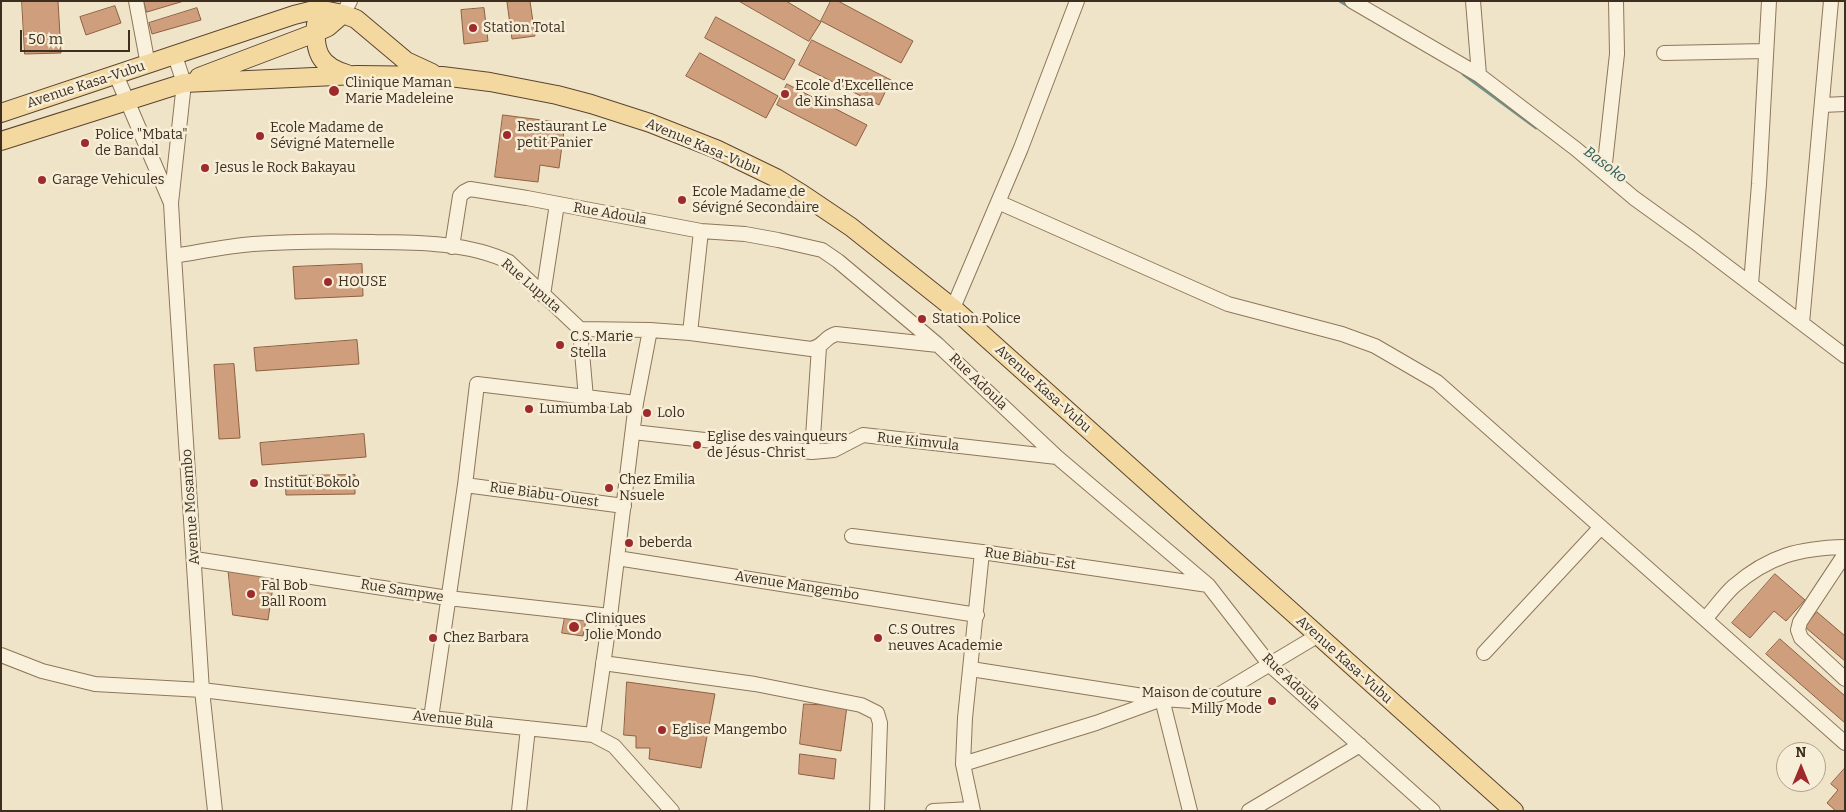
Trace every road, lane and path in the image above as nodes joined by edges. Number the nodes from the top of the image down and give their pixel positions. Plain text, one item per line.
1 (136, 1) edge
2 (1077, 1) edge
3 (1352, 1) edge
4 (1473, 1) edge
5 (1616, 1) edge
6 (1769, 1) edge
7 (1831, 1) edge
8 (324, 5) edge
9 (1370, 6) edge
10 (346, 8) edge
11 (315, 33) junction
12 (1766, 51) junction
13 (1664, 53) dead end
14 (175, 56) junction
15 (148, 65) junction
16 (116, 75) junction
17 (1479, 75) junction
18 (357, 76) junction
19 (442, 76) junction
20 (184, 83) junction
21 (128, 101) junction
22 (1845, 104) edge
23 (1822, 106) junction
24 (1, 113) edge
25 (1, 141) edge
26 (1604, 172) junction
27 (998, 202) junction
28 (171, 203) junction
29 (557, 204) junction
30 (701, 231) junction
31 (452, 247) junction
32 (174, 256) junction
33 (1751, 284) junction
34 (543, 295) junction
35 (953, 308) junction
36 (1802, 323) junction
37 (580, 328) junction
38 (650, 330) junction
39 (690, 333) junction
40 (938, 345) junction
41 (819, 347) junction
42 (1845, 356) edge
43 (586, 398) junction
44 (636, 403) junction
45 (634, 432) junction
46 (812, 452) junction
47 (1057, 457) junction
48 (465, 485) junction
49 (624, 506) junction
50 (1601, 527) junction
51 (852, 536) dead end
52 (1845, 547) edge
53 (982, 552) junction
54 (1845, 554) edge
55 (618, 558) junction
56 (195, 559) junction
57 (1208, 585) junction
58 (448, 598) junction
59 (977, 615) junction
60 (610, 616) junction
61 (1706, 618) junction
62 (1317, 636) junction
63 (1484, 654) dead end
64 (1, 655) edge
65 (603, 663) junction
66 (1270, 665) junction
67 (971, 670) junction
68 (1845, 679) edge
69 (202, 690) junction
70 (1162, 699) junction
71 (431, 718) junction
72 (528, 728) junction
73 (593, 735) junction
74 (1845, 743) edge
75 (1360, 745) junction
76 (963, 764) junction
77 (973, 810) edge
78 (215, 811) edge
79 (519, 811) edge
80 (672, 811) edge
81 (877, 811) edge
82 (933, 811) edge
83 (1190, 811) edge
84 (1249, 811) edge
85 (1433, 811) edge
86 (1514, 811) edge

1 - 15 street
2 - 27 street
3 - 9 street
4 - 17 street
5 - 26 street
6 - 12 street
7 - 23 street
8 - 10 main road, Avenue Kasa-Vubu
8 - 11 main road
8 - 14 main road, Avenue Kasa-Vubu
9 - 17 street
10 - 11 main road
10 - 19 main road, Avenue Kasa-Vubu
11 - 18 main road
11 - 20 main road
12 - 13 street
12 - 33 street
14 - 15 main road, Avenue Kasa-Vubu
14 - 20 street, Avenue Mosambo
15 - 16 main road, Avenue Kasa-Vubu
16 - 21 street, Avenue Mosambo
16 - 24 main road, Avenue Kasa-Vubu
17 - 26 street
18 - 19 main road, Avenue Kasa-Vubu
18 - 20 main road, Avenue Kasa-Vubu
19 - 35 main road, Avenue Kasa-Vubu
20 - 21 main road, Avenue Kasa-Vubu
20 - 28 street, Avenue Mosambo
21 - 25 main road, Avenue Kasa-Vubu
21 - 28 street, Avenue Mosambo
22 - 23 street
23 - 36 street
26 - 33 street
27 - 35 street
27 - 50 street
28 - 32 street, Avenue Mosambo
29 - 30 street, Rue Adoula
29 - 31 street, Rue Adoula
29 - 34 street
30 - 39 street
30 - 40 street, Rue Adoula
31 - 32 street, Rue Luputa
31 - 34 street, Rue Luputa
32 - 56 street, Avenue Mosambo
33 - 36 street
34 - 37 street, Rue Luputa
35 - 62 main road, Avenue Kasa-Vubu
36 - 42 street
37 - 38 street
37 - 43 street
38 - 39 street
38 - 44 street
39 - 41 street
40 - 41 street
40 - 47 street, Rue Adoula
41 - 46 street
43 - 44 street
43 - 48 street
44 - 45 street
45 - 46 street, Rue Kimvula
45 - 49 street
46 - 47 street, Rue Kimvula
47 - 57 street, Rue Adoula
48 - 49 street, Rue Biabu-Ouest
48 - 58 street
49 - 55 street
50 - 61 street
50 - 63 street
51 - 53 street, Rue Biabu-Est
52 - 61 street
53 - 57 street, Rue Biabu-Est
53 - 59 street
54 - 68 street
55 - 59 street, Avenue Mangembo
55 - 60 street
56 - 58 street, Rue Sampwe
56 - 69 street, Avenue Mosambo
57 - 66 street, Rue Adoula
58 - 60 street, Rue Sampwe
58 - 71 street
59 - 67 street
60 - 65 street
61 - 74 street
62 - 66 street
62 - 86 main road, Avenue Kasa-Vubu
64 - 69 street, Avenue Bula
65 - 73 street
65 - 81 street
66 - 70 street
66 - 75 street, Rue Adoula
67 - 70 street
67 - 76 street
69 - 71 street, Avenue Bula
69 - 78 street, Avenue Mosambo
70 - 76 street
70 - 83 street
71 - 72 street, Avenue Bula
72 - 73 street, Avenue Bula
72 - 79 street
73 - 80 street, Avenue Bula
75 - 84 street
75 - 85 street, Rue Adoula
76 - 77 street
77 - 82 street

